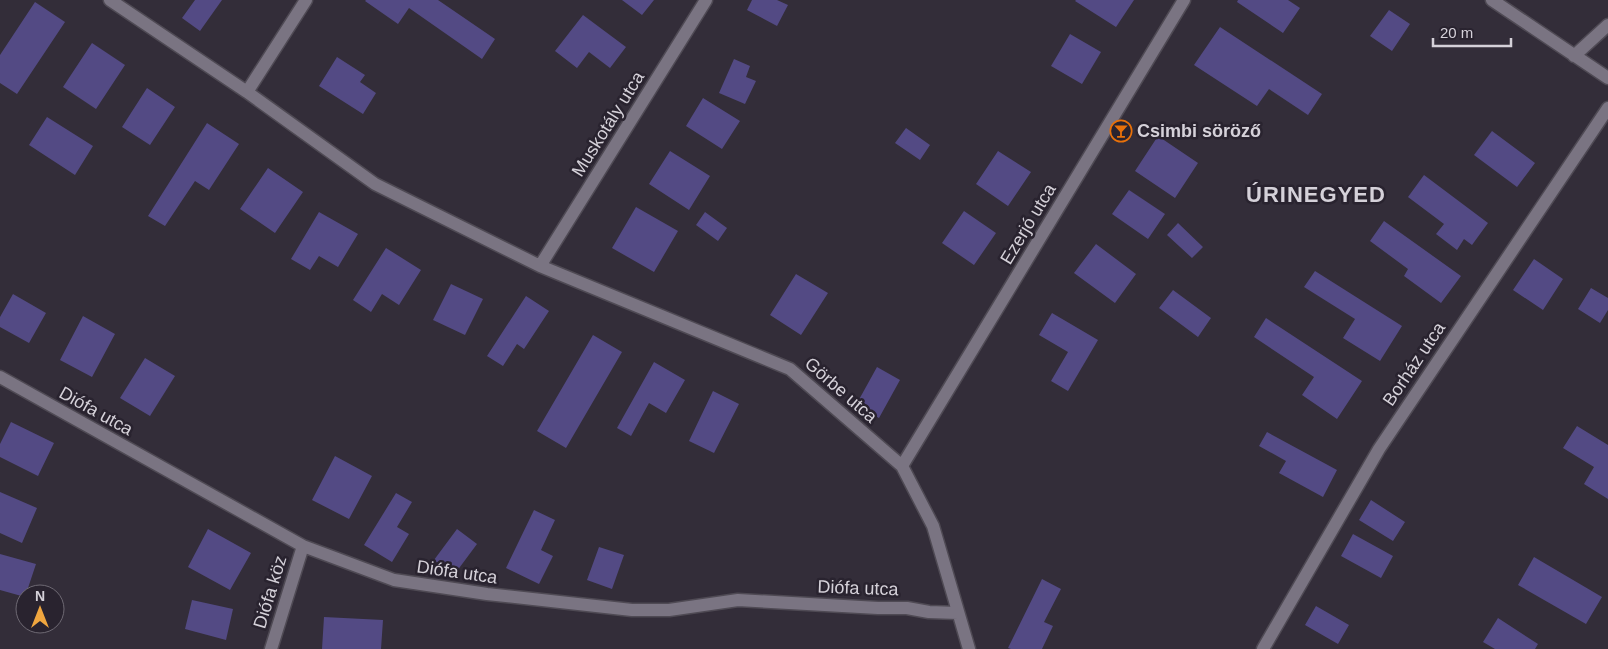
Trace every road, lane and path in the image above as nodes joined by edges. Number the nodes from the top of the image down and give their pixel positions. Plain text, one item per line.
1 (110, 0) edge
2 (306, 0) edge
3 (706, 0) edge
4 (1184, 0) edge
5 (1492, 0) edge
6 (1608, 25) edge
7 (1574, 56) junction
8 (1608, 78) edge
9 (247, 92) junction
10 (1608, 108) edge
11 (540, 266) junction
12 (0, 377) edge
13 (902, 466) junction
14 (303, 546) junction
15 (958, 613) junction
16 (271, 649) edge
17 (969, 649) edge
18 (1264, 649) edge

1 - 9 street, Görbe utca
2 - 9 street
3 - 11 street, Muskotály utca
4 - 13 street, Ezerjó utca
5 - 7 street
6 - 7 street
7 - 8 street
9 - 11 street, Görbe utca
10 - 18 street, Borház utca
11 - 13 street, Görbe utca
12 - 14 street, Diófa utca
13 - 15 street, Görbe utca
14 - 15 street, Diófa utca
14 - 16 street, Diófa köz
15 - 17 street, Görbe utca

